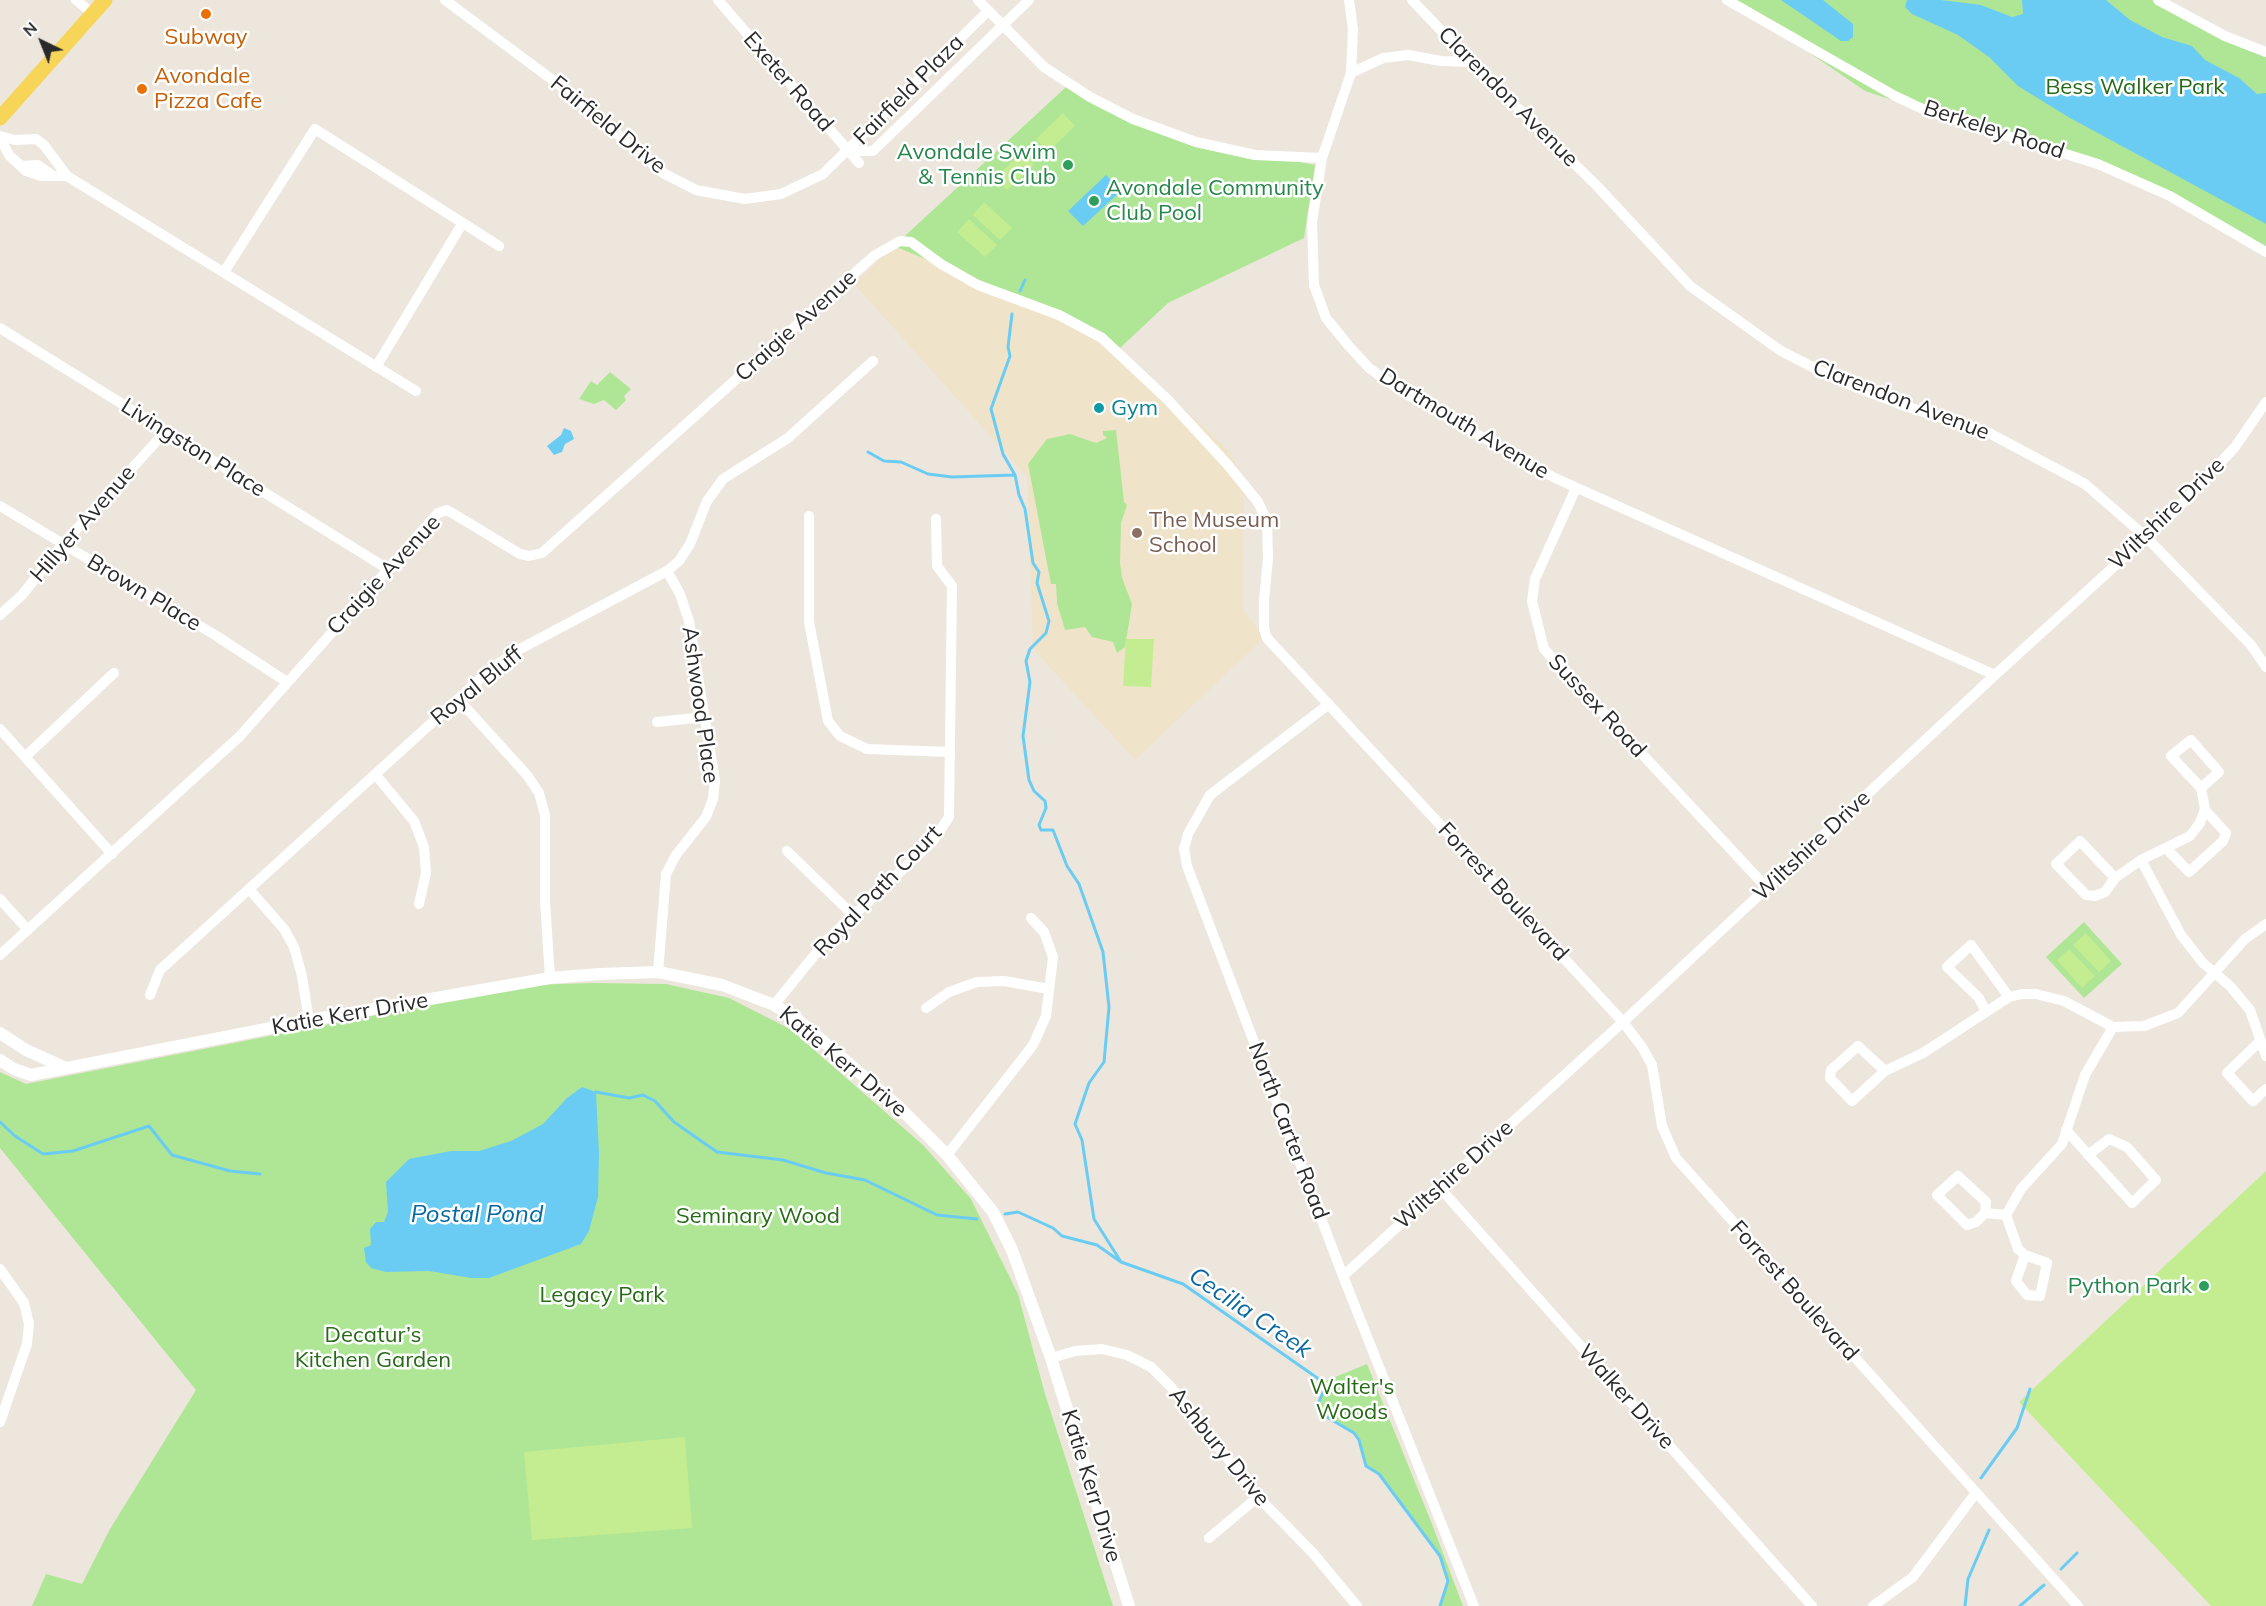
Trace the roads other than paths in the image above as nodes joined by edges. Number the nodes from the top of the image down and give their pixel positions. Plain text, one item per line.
1 (76, 0) edge
2 (105, 0) edge
3 (445, 0) edge
4 (718, 0) edge
5 (978, 0) edge
6 (1029, 0) edge
7 (1349, 0) edge
8 (1412, 0) edge
9 (1726, 0) edge
10 (2158, 0) edge
11 (988, 11) junction
12 (93, 14) junction
13 (1002, 26) junction
14 (2266, 52) edge
15 (1471, 62) junction
16 (1351, 73) junction
17 (0, 118) edge
18 (0, 137) edge
19 (49, 150) junction
20 (848, 151) junction
21 (1322, 158) junction
22 (859, 163) dead end
23 (38, 165) junction
24 (21, 166) junction
25 (52, 175) junction
26 (67, 176) junction
27 (462, 224) junction
28 (911, 242) joint
29 (499, 246) dead end
30 (2266, 252) edge
31 (224, 272) junction
32 (0, 328) edge
33 (873, 361) dead end
34 (375, 367) junction
35 (416, 391) dead end
36 (2266, 402) edge
37 (165, 432) junction
38 (1576, 488) junction
39 (0, 506) edge
40 (809, 516) dead end
41 (936, 519) dead end
42 (2146, 537) junction
43 (63, 544) junction
44 (386, 568) junction
45 (667, 571) junction
46 (0, 615) edge
47 (2266, 667) edge
48 (114, 673) dead end
49 (1995, 675) junction
50 (287, 682) junction
51 (458, 699) junction
52 (1329, 704) junction
53 (704, 717) junction
54 (657, 722) dead end
55 (0, 729) edge
56 (950, 753) junction
57 (26, 757) junction
58 (375, 774) junction
59 (2201, 788) junction
60 (2205, 810) junction
61 (2166, 848) junction
62 (786, 851) dead end
63 (112, 854) junction
64 (2141, 860) junction
65 (2115, 878) junction
66 (1767, 888) junction
67 (249, 890) junction
68 (0, 899) edge
69 (419, 904) dead end
70 (854, 915) junction
71 (1031, 918) dead end
72 (2266, 924) edge
73 (28, 930) junction
74 (0, 955) edge
75 (658, 972) junction
76 (2216, 974) junction
77 (550, 978) junction
78 (1049, 989) junction
79 (150, 995) dead end
80 (2009, 998) junction
81 (774, 1005) junction
82 (926, 1008) dead end
83 (1986, 1012) junction
84 (309, 1021) junction
85 (1623, 1022) junction
86 (2113, 1027) junction
87 (0, 1034) edge
88 (2259, 1042) junction
89 (2266, 1056) edge
90 (0, 1060) edge
91 (68, 1068) junction
92 (1885, 1071) junction
93 (2266, 1089) edge
94 (2066, 1130) junction
95 (947, 1155) junction
96 (2088, 1155) junction
97 (1440, 1188) junction
98 (1985, 1213) junction
99 (2006, 1215) junction
100 (2025, 1255) dead end
101 (0, 1269) edge
102 (1343, 1276) junction
103 (1051, 1358) junction
104 (0, 1422) edge
105 (1976, 1494) junction
106 (1258, 1497) junction
107 (1209, 1538) dead end
108 (1129, 1606) edge
109 (1357, 1606) edge
110 (1474, 1606) edge
111 (1812, 1606) edge
112 (1873, 1606) edge
113 (2078, 1606) edge

1 - 12 street
2 - 12 main road
3 - 20 street, Fairfield Drive
4 - 20 street, Exeter Road
5 - 11 street
6 - 13 street, Fairfield Plaza
7 - 16 street, Dartmouth Avenue
8 - 15 street, Clarendon Avenue
9 - 30 street, Berkeley Road
10 - 14 street
11 - 13 street
11 - 20 street, Fairfield Plaza
12 - 17 main road
13 - 20 street, Fairfield Plaza
13 - 21 street
15 - 16 street
15 - 42 street, Clarendon Avenue
16 - 21 street, Dartmouth Avenue
18 - 19 street
18 - 24 street
19 - 23 street
19 - 26 street
20 - 22 street, Exeter Road
21 - 38 street, Dartmouth Avenue
23 - 24 street
23 - 25 street
24 - 25 street
25 - 26 street
26 - 31 street
27 - 29 street
27 - 31 street
27 - 34 street
28 - 44 street, Craigie Avenue
28 - 52 street, Forrest Boulevard
31 - 34 street
32 - 37 street, Livingston Place
33 - 45 street, Royal Bluff
34 - 35 street
36 - 42 street, Wiltshire Drive
37 - 43 street, Hillyer Avenue
37 - 44 street, Livingston Place
38 - 49 street, Dartmouth Avenue
38 - 66 street, Sussex Road
39 - 43 street, Brown Place
40 - 56 street
41 - 56 street, Royal Path Court
42 - 47 street, Clarendon Avenue
42 - 49 street, Wiltshire Drive
43 - 46 street, Hillyer Avenue
43 - 50 street, Brown Place
44 - 50 street, Craigie Avenue
45 - 51 street, Royal Bluff
45 - 53 street, Ashwood Place
48 - 57 street
49 - 66 street, Wiltshire Drive
50 - 63 street, Craigie Avenue
51 - 58 street, Royal Bluff
51 - 77 street
52 - 85 street, Forrest Boulevard
52 - 102 street, North Carter Road
53 - 54 street
53 - 75 street, Ashwood Place
55 - 57 street
56 - 70 street, Royal Path Court
57 - 63 street
58 - 67 street, Royal Bluff
58 - 69 street
59 - 59 street
59 - 60 street
60 - 61 street
60 - 61 street
61 - 64 street
62 - 70 street
63 - 73 street, Craigie Avenue
64 - 65 street
64 - 76 street
65 - 65 street
66 - 85 street, Wiltshire Drive
67 - 79 street, Royal Bluff
67 - 84 street
68 - 73 street
70 - 81 street, Royal Path Court
71 - 78 street
72 - 76 street
73 - 74 street, Craigie Avenue
75 - 77 street, Katie Kerr Drive
75 - 81 street, Katie Kerr Drive
76 - 86 street
76 - 88 street
77 - 84 street, Katie Kerr Drive
78 - 82 street
78 - 95 street
80 - 83 street
80 - 83 street
80 - 86 street
81 - 95 street, Katie Kerr Drive
83 - 92 street
84 - 91 street, Katie Kerr Drive
85 - 97 street, Wiltshire Drive
85 - 105 street, Forrest Boulevard
86 - 94 street
87 - 91 street
88 - 89 street
88 - 93 street
90 - 91 street, Katie Kerr Drive
92 - 92 street
94 - 96 street
94 - 99 street
95 - 103 street, Katie Kerr Drive
96 - 96 street
97 - 102 street, Wiltshire Drive
97 - 111 street, Walker Drive
98 - 98 street
98 - 99 street
99 - 100 street
101 - 104 street
102 - 110 street, North Carter Road
103 - 106 street, Ashbury Drive
103 - 108 street, Katie Kerr Drive
105 - 112 street
105 - 113 street, Forrest Boulevard
106 - 107 street
106 - 109 street, Ashbury Drive

